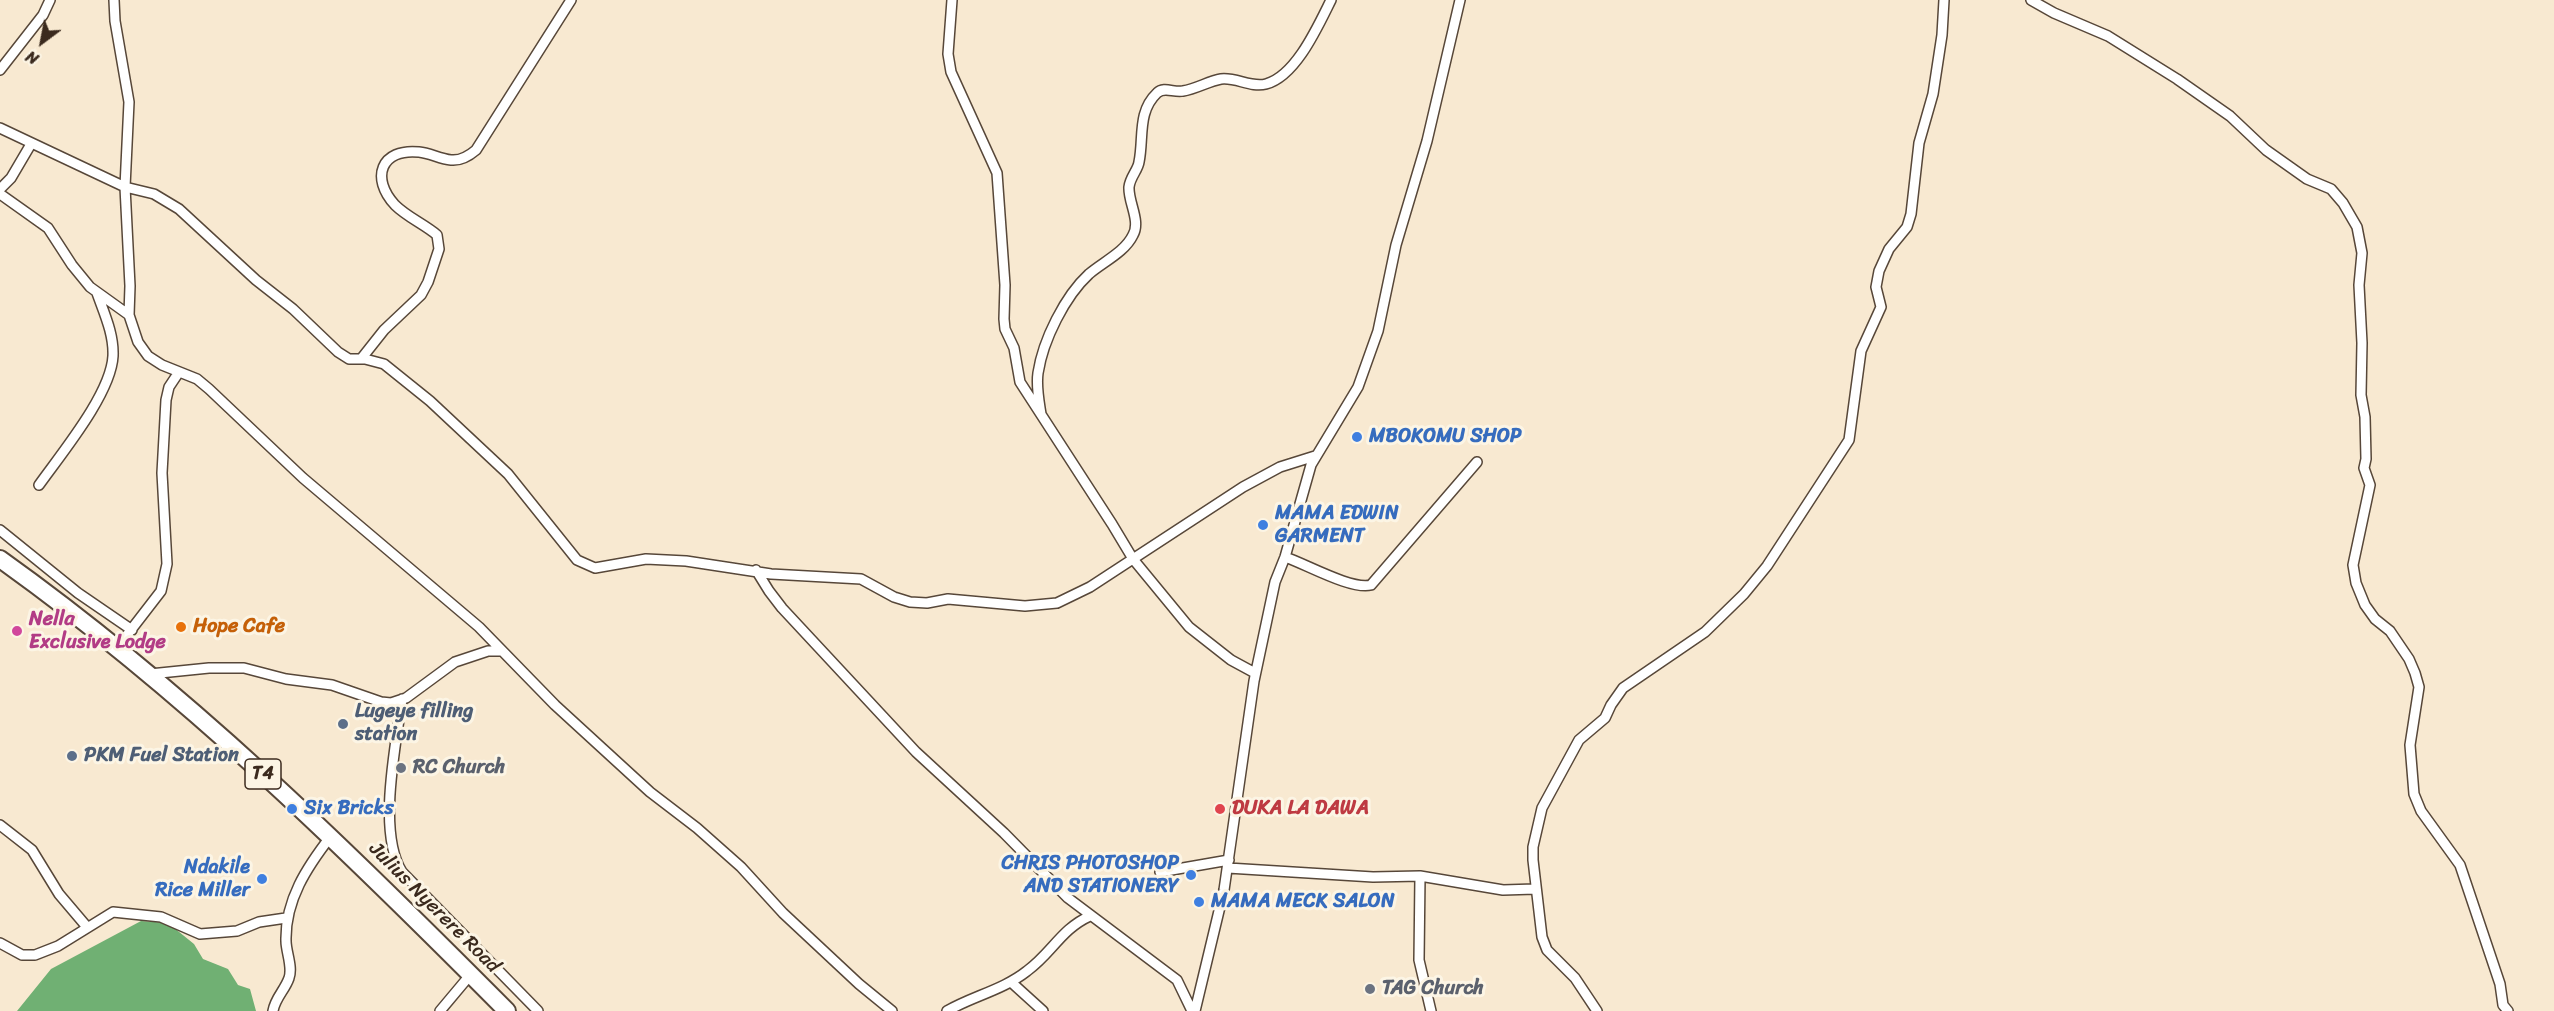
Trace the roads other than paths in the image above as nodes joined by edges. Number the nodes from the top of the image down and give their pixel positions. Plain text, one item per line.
1 (50, 0) edge
2 (114, 0) edge
3 (571, 0) edge
4 (952, 0) edge
5 (1331, 0) edge
6 (1460, 0) edge
7 (1944, 0) edge
8 (2031, 0) edge
9 (0, 70) edge
10 (0, 128) edge
11 (31, 144) junction
12 (125, 187) junction
13 (0, 189) edge
14 (0, 194) edge
15 (97, 293) junction
16 (129, 315) junction
17 (361, 359) junction
18 (178, 372) junction
19 (1041, 416) junction
20 (1315, 456) junction
21 (1477, 462) dead end
22 (39, 485) dead end
23 (0, 530) edge
24 (1285, 557) junction
25 (0, 559) edge
26 (1132, 559) junction
27 (756, 570) junction
28 (132, 630) junction
29 (117, 648) junction
30 (501, 651) junction
31 (1256, 673) junction
32 (150, 674) junction
33 (402, 699) junction
34 (0, 825) edge
35 (331, 836) junction
36 (1228, 864) junction
37 (1160, 872) dead end
38 (1420, 876) junction
39 (1535, 889) junction
40 (1090, 916) junction
41 (286, 918) junction
42 (87, 927) junction
43 (0, 943) edge
44 (471, 974) junction
45 (1011, 982) junction
46 (273, 1011) edge
47 (440, 1011) edge
48 (507, 1011) edge
49 (538, 1011) edge
50 (892, 1011) edge
51 (947, 1011) edge
52 (1043, 1011) edge
53 (1193, 1011) edge
54 (1431, 1011) edge
55 (1597, 1011) edge
56 (2508, 1011) edge

1 - 9 street
2 - 12 street
3 - 17 street
4 - 19 street
5 - 19 street
6 - 20 street
7 - 39 street
8 - 56 street
10 - 11 street
11 - 12 street
11 - 13 street
12 - 16 street
12 - 17 street
14 - 15 street
15 - 16 street
15 - 22 street
16 - 18 street
17 - 27 street
18 - 28 street
18 - 30 street
19 - 26 street
20 - 24 street
20 - 26 street
21 - 24 street
23 - 28 street
24 - 31 street
25 - 29 highway, Julius Nyerere Road / T4
26 - 27 street
26 - 31 street
27 - 40 street
28 - 29 street
29 - 32 highway, Julius Nyerere Road / T4
30 - 33 street
30 - 50 street
31 - 36 street
32 - 33 street
32 - 35 highway, Julius Nyerere Road / T4
33 - 49 street
34 - 42 street
35 - 41 street
35 - 44 highway, Julius Nyerere Road / T4
36 - 37 street
36 - 38 street
36 - 53 street
38 - 39 street
38 - 54 street
39 - 55 street
40 - 45 street
40 - 53 street
41 - 42 street
41 - 46 street
42 - 43 street
44 - 47 street
44 - 48 highway, Julius Nyerere Road / T4
45 - 51 street
45 - 52 street

